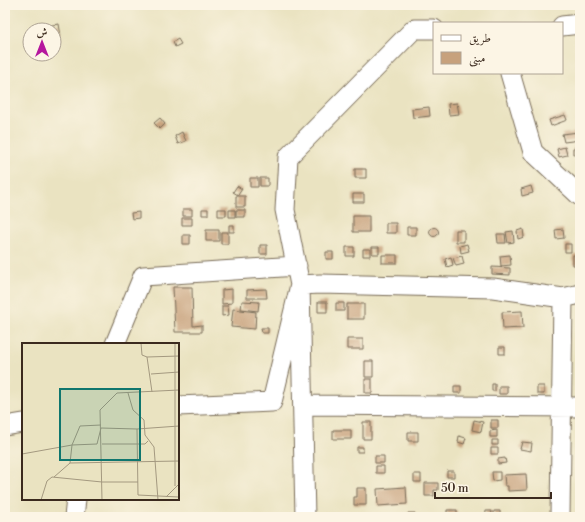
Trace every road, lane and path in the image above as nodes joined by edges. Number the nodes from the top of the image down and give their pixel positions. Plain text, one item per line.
1 (580, 24) edge
2 (563, 26) edge
3 (433, 29) edge
4 (510, 74) edge
5 (580, 196) edge
6 (297, 266) junction
7 (300, 285) junction
8 (572, 296) edge
9 (115, 343) edge
10 (303, 405) junction
11 (179, 406) edge
12 (571, 408) edge
13 (22, 423) edge
14 (5, 426) edge
15 (76, 500) edge
16 (74, 517) edge
17 (305, 517) edge
18 (560, 517) edge

1 - 2 street
3 - 6 street
4 - 5 street
6 - 7 street
6 - 9 street
7 - 8 street
7 - 10 street
7 - 11 street
8 - 12 street
10 - 12 street
10 - 17 street
12 - 18 street
13 - 14 street
15 - 16 street

